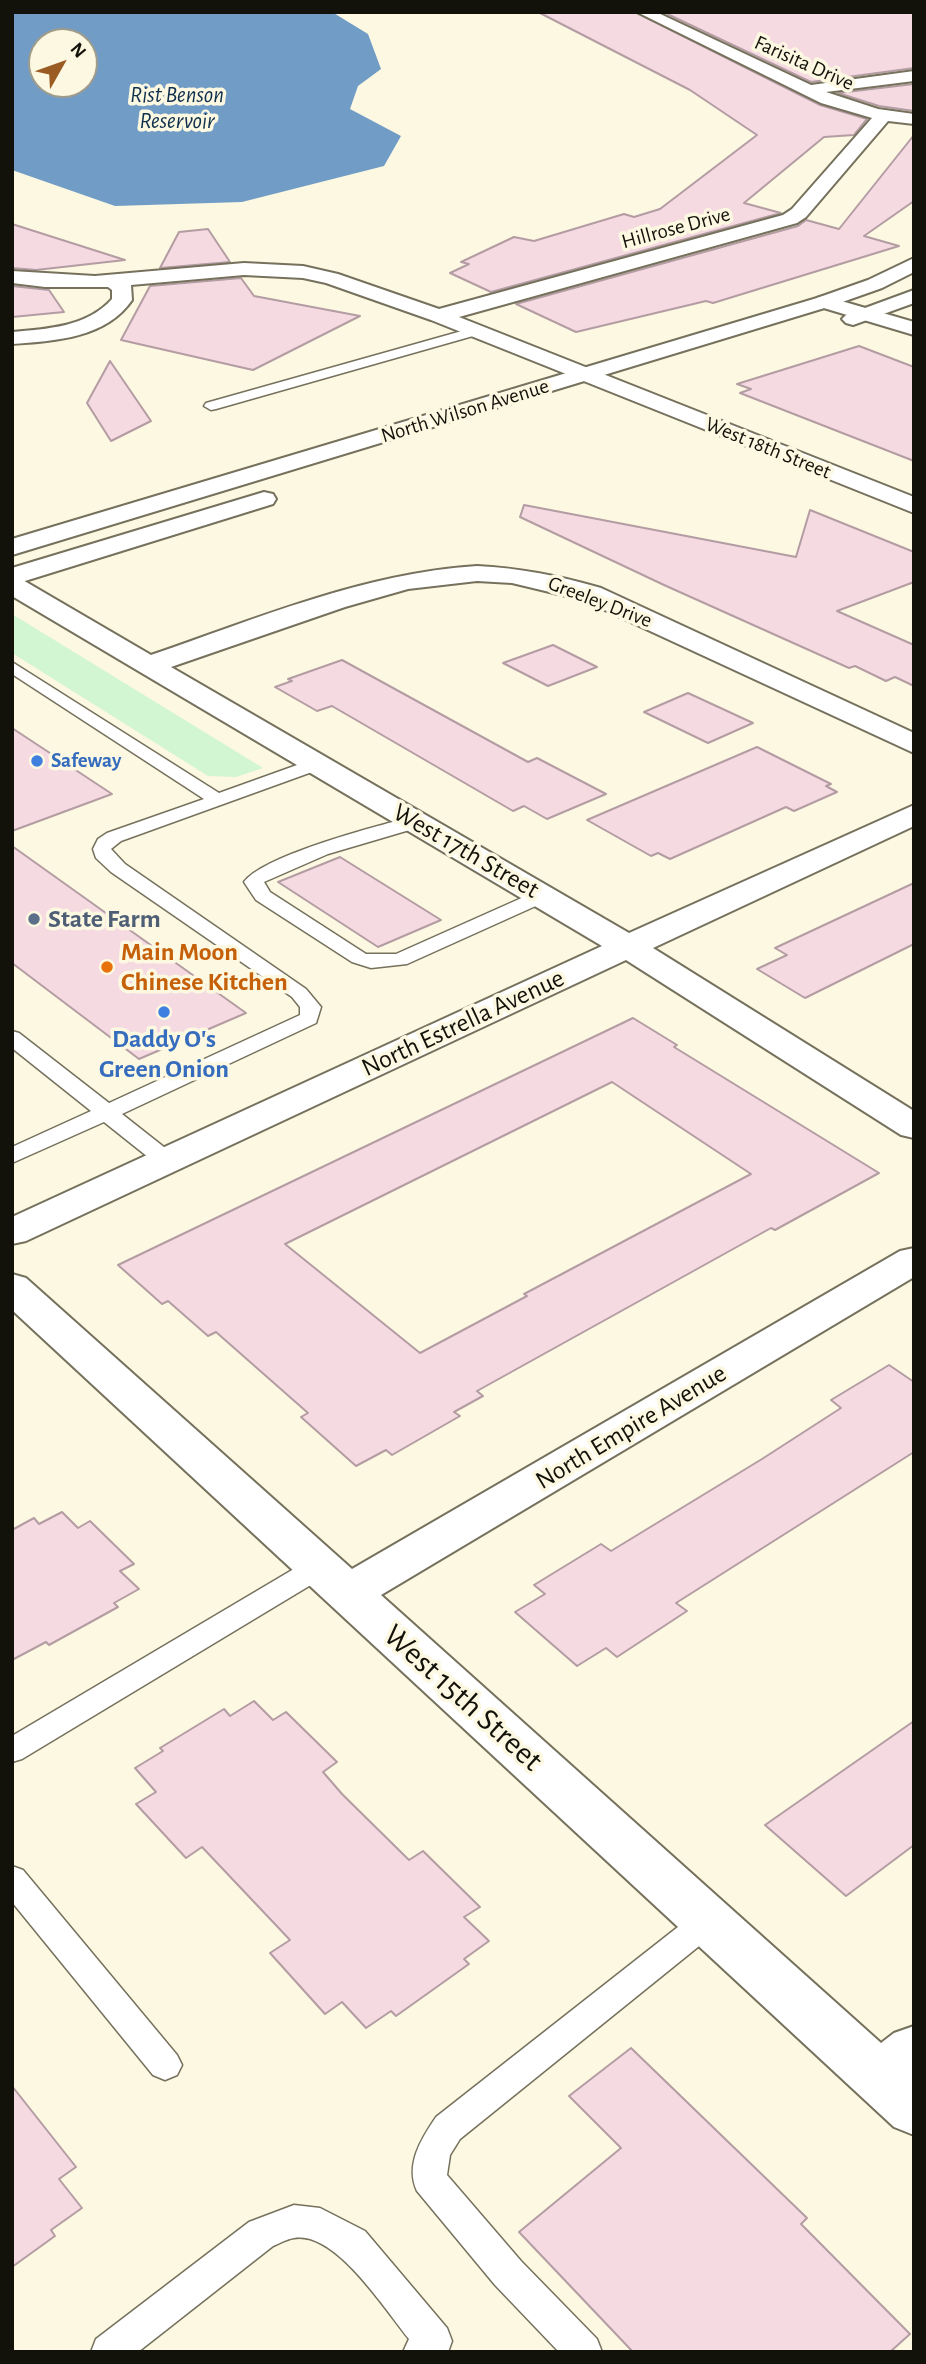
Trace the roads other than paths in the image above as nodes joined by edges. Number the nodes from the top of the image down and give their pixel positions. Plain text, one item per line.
1 (644, 12) edge
2 (914, 76) edge
3 (808, 90) junction
4 (883, 116) junction
5 (914, 119) edge
6 (914, 264) edge
7 (12, 277) edge
8 (112, 281) junction
9 (914, 296) edge
10 (824, 302) junction
11 (866, 314) junction
12 (438, 316) junction
13 (828, 326) dead end
14 (914, 329) edge
15 (476, 331) junction
16 (12, 338) edge
17 (584, 375) junction
18 (662, 378) dead end
19 (623, 390) junction
20 (587, 401) dead end
21 (211, 406) dead end
22 (290, 491) dead end
23 (914, 506) edge
24 (12, 547) edge
25 (12, 577) edge
26 (12, 585) edge
27 (149, 665) junction
28 (12, 667) edge
29 (914, 744) edge
30 (317, 764) junction
31 (218, 800) junction
32 (914, 814) edge
33 (416, 822) junction
34 (542, 896) junction
35 (627, 946) junction
36 (12, 1037) edge
37 (107, 1113) junction
38 (914, 1127) edge
39 (12, 1156) edge
40 (166, 1160) junction
41 (12, 1232) edge
42 (914, 1260) edge
43 (12, 1287) edge
44 (334, 1580) junction
45 (12, 1751) edge
46 (12, 1879) edge
47 (708, 1922) junction
48 (165, 2065) dead end
49 (903, 2079) edge
50 (109, 2352) edge
51 (421, 2352) edge
52 (584, 2352) edge

1 - 3 street, Farisita Drive
2 - 3 street
3 - 4 street, Farisita Drive
4 - 5 street, Farisita Drive
4 - 12 street, Hillrose Drive
6 - 10 street, North Wilson Avenue
7 - 8 street
8 - 12 street
8 - 16 street
9 - 11 street
10 - 11 street
10 - 17 street, North Wilson Avenue
11 - 13 street
11 - 14 street
12 - 15 street
15 - 17 street
15 - 21 lane
17 - 19 street, West 18th Street
17 - 24 street, North Wilson Avenue
18 - 19 street, North Wilson Avenue
19 - 20 street, North Wilson Avenue
19 - 23 street, West 18th Street
22 - 25 street
26 - 27 street, West 17th Street
27 - 29 street, Greeley Drive
27 - 30 street, West 17th Street
28 - 31 lane
30 - 31 lane
30 - 33 street, West 17th Street
31 - 37 lane
32 - 35 street, North Estrella Avenue
33 - 34 street, West 17th Street
33 - 34 lane
34 - 35 street, West 17th Street
35 - 38 street, West 17th Street
35 - 40 street, North Estrella Avenue
36 - 37 lane
37 - 39 lane
37 - 40 lane
40 - 41 street, North Estrella Avenue
42 - 44 street, North Empire Avenue
43 - 44 street, West 15th Street
44 - 45 lane
44 - 47 street, West 15th Street
46 - 48 lane
47 - 49 street, West 15th Street
47 - 52 lane
50 - 51 lane

